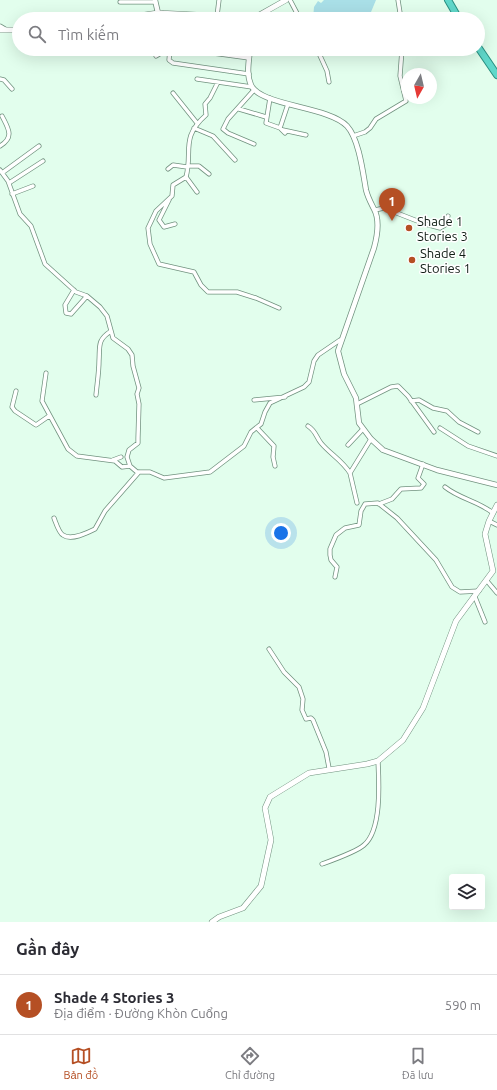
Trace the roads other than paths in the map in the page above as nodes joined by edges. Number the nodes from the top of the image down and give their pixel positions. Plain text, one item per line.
1 (220, 0) edge
2 (286, 0) edge
3 (290, 0) edge
4 (398, 0) edge
5 (448, 0) edge
6 (155, 1) edge
7 (120, 2) dead end
8 (160, 12) edge
9 (217, 12) edge
10 (266, 12) edge
11 (296, 12) edge
12 (400, 12) edge
13 (455, 12) edge
14 (0, 26) edge
15 (3, 30) edge
16 (169, 56) edge
17 (234, 56) edge
18 (320, 56) edge
19 (401, 56) edge
20 (484, 56) edge
21 (249, 58) joint
22 (248, 74) junction
23 (497, 75) edge
24 (0, 79) edge
25 (197, 79) dead end
26 (218, 82) junction
27 (330, 82) dead end
28 (12, 89) dead end
29 (253, 89) junction
30 (173, 93) dead end
31 (270, 98) junction
32 (288, 104) junction
33 (239, 108) junction
34 (2, 116) dead end
35 (266, 117) junction
36 (197, 123) junction
37 (194, 128) junction
38 (282, 130) junction
39 (306, 135) dead end
40 (353, 136) junction
41 (254, 144) dead end
42 (0, 146) edge
43 (39, 146) dead end
44 (235, 160) dead end
45 (43, 161) dead end
46 (188, 167) junction
47 (168, 169) dead end
48 (1, 171) edge
49 (209, 174) dead end
50 (186, 177) junction
51 (9, 183) junction
52 (33, 186) dead end
53 (197, 192) dead end
54 (12, 194) junction
55 (169, 199) junction
56 (375, 210) junction
57 (448, 216) dead end
58 (175, 224) dead end
59 (74, 290) junction
60 (87, 296) junction
61 (279, 308) dead end
62 (111, 331) junction
63 (340, 340) junction
64 (46, 373) dead end
65 (16, 392) dead end
66 (96, 395) dead end
67 (286, 397) junction
68 (254, 400) dead end
69 (411, 400) junction
70 (357, 404) junction
71 (49, 416) junction
72 (308, 426) dead end
73 (257, 428) junction
74 (440, 428) dead end
75 (363, 429) junction
76 (434, 432) dead end
77 (478, 432) dead end
78 (371, 439) junction
79 (348, 444) dead end
80 (497, 456) edge
81 (121, 457) dead end
82 (112, 461) junction
83 (423, 464) junction
84 (130, 466) junction
85 (275, 466) dead end
86 (139, 472) junction
87 (350, 473) junction
88 (497, 485) edge
89 (445, 487) dead end
90 (357, 503) dead end
91 (379, 504) junction
92 (497, 505) edge
93 (493, 513) junction
94 (54, 518) dead end
95 (488, 521) junction
96 (497, 525) edge
97 (335, 576) dead end
98 (487, 581) junction
99 (480, 591) junction
100 (497, 593) edge
101 (475, 597) junction
102 (485, 622) dead end
103 (269, 649) dead end
104 (378, 761) junction
105 (329, 768) junction
106 (322, 864) dead end
107 (212, 922) edge

1 - 9 street
2 - 10 main road
3 - 11 street
4 - 12 street
5 - 13 highway
6 - 7 street
6 - 8 street
14 - 15 street
16 - 22 street
17 - 21 street
18 - 27 street
19 - 40 street
20 - 23 highway
21 - 22 street
22 - 29 street
24 - 28 street
25 - 26 street
26 - 29 street
26 - 36 street
29 - 31 street
29 - 33 street
30 - 36 street
31 - 32 street
31 - 35 street
32 - 38 street
32 - 40 street
33 - 35 street
33 - 41 street
34 - 42 street
35 - 38 street
36 - 37 street
37 - 44 street
37 - 46 street
38 - 39 street
40 - 56 street
43 - 48 street
45 - 51 street
46 - 47 street
46 - 49 street
46 - 50 street
48 - 51 street
50 - 53 street
50 - 55 street
51 - 54 street
52 - 54 street
54 - 59 street
55 - 58 street
55 - 61 street
56 - 57 street
56 - 63 street
59 - 60 street
59 - 60 street
60 - 62 street
62 - 66 street
62 - 84 street
63 - 67 street
63 - 70 street
64 - 71 street
65 - 71 street
67 - 68 street
67 - 73 street
69 - 70 street
69 - 76 street
69 - 77 street
70 - 75 street
71 - 82 street
72 - 87 street
73 - 85 street
73 - 86 street
74 - 80 street
75 - 78 street
75 - 79 street
78 - 83 street
78 - 87 street
81 - 82 street
82 - 84 street
83 - 88 street
83 - 91 street
84 - 86 street
86 - 94 street
87 - 90 street
89 - 93 street
91 - 97 street
91 - 99 street
92 - 93 main road
93 - 95 main road
95 - 96 street
95 - 98 main road
98 - 99 main road
98 - 100 street
99 - 101 main road
101 - 102 street
101 - 104 main road
103 - 105 street
104 - 105 main road
104 - 106 street
105 - 107 main road

